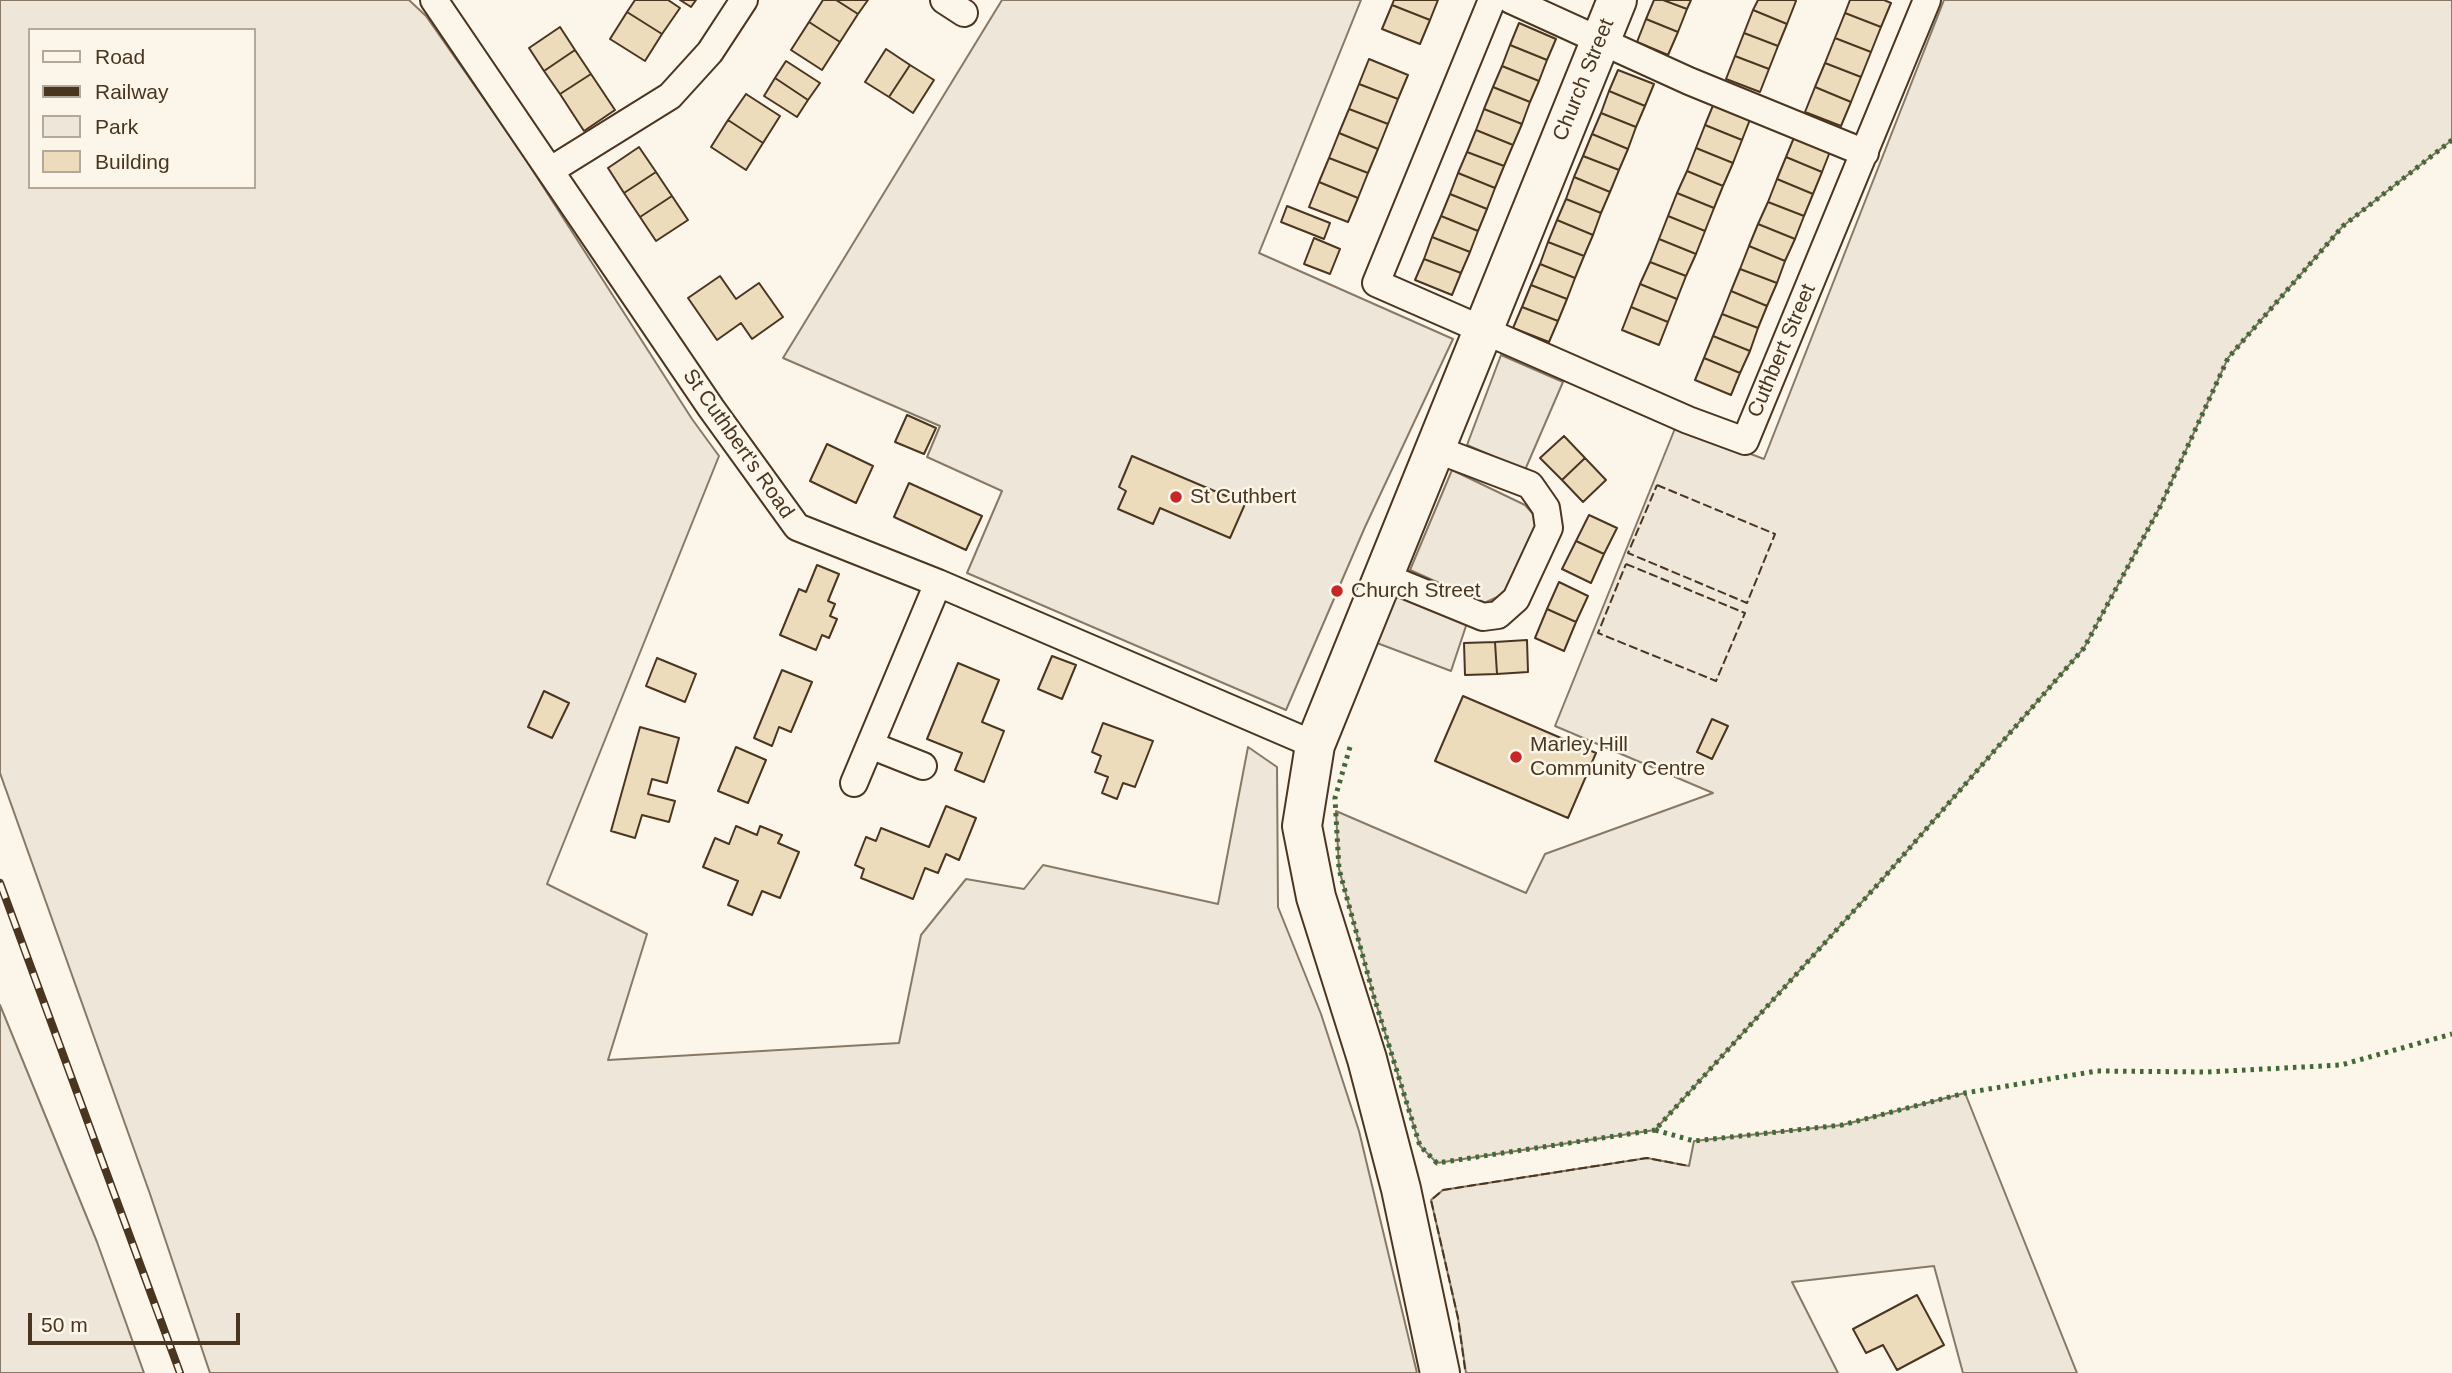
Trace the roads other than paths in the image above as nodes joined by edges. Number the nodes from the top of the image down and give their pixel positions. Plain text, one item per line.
1 (435, 0) edge
2 (744, 0) edge
3 (1492, 0) edge
4 (1511, 0) edge
5 (1616, 0) edge
6 (1927, 0) edge
7 (1600, 41) junction
8 (1865, 153) junction
9 (551, 170) junction
10 (1483, 330) junction
11 (1433, 448) junction
12 (1383, 576) junction
13 (938, 583) junction
14 (870, 744) junction
15 (1315, 745) junction
16 (923, 766) dead end
17 (854, 783) dead end
18 (1440, 1373) edge

1 - 9 street, St Cuthbert's Road
2 - 9 street
3 - 10 street
4 - 7 street
5 - 7 highway, Church Street
6 - 8 street, Cuthbert Street
7 - 8 street
7 - 10 highway, Church Street
8 - 10 street, Cuthbert Street
9 - 13 street, St Cuthbert's Road
10 - 11 highway, Church Street
11 - 12 highway, Church Street
11 - 12 street
12 - 15 highway, Church Street
13 - 14 street
13 - 15 street, St Cuthbert's Road
14 - 16 street
14 - 17 street
15 - 18 highway, Church Street

